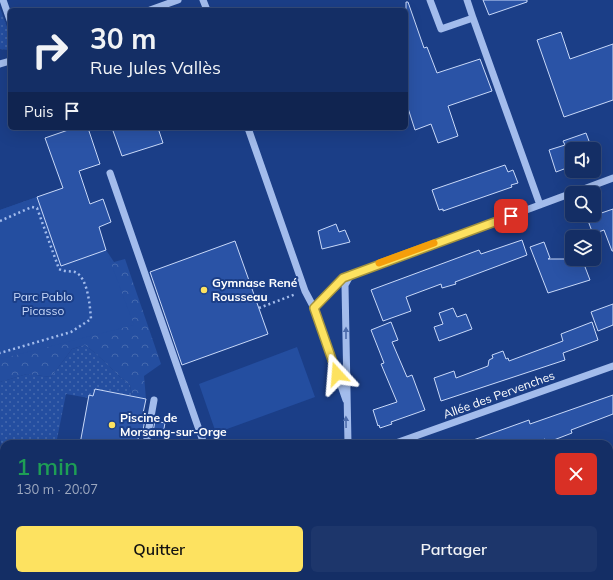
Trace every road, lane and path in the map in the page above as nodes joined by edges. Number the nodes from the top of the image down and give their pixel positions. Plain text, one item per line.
1 (3, 0) edge
2 (178, 0) edge
3 (430, 0) edge
4 (467, 0) edge
5 (156, 8) edge
6 (8, 14) edge
7 (473, 18) junction
8 (249, 130) edge
9 (110, 173) dead end
10 (613, 178) edge
11 (591, 186) edge
12 (565, 196) edge
13 (540, 205) junction
14 (0, 221) edge
15 (352, 274) junction
16 (305, 291) junction
17 (259, 308) dead end
18 (314, 308) junction
19 (0, 353) edge
20 (613, 366) edge
21 (154, 400) dead end
22 (346, 400) junction
23 (147, 440) edge
24 (203, 440) edge
25 (348, 440) edge
26 (404, 440) edge

1 - 6 street
2 - 5 street
3 - 7 street
4 - 7 street
7 - 13 street
8 - 16 street
9 - 24 street
10 - 11 street
12 - 13 street
13 - 15 street
14 - 19 path
15 - 18 street
22 -> 15 street
16 - 17 path
16 - 18 street
18 - 22 street
20 - 26 street, Allée des Pervenches
21 - 23 street
25 -> 22 street

